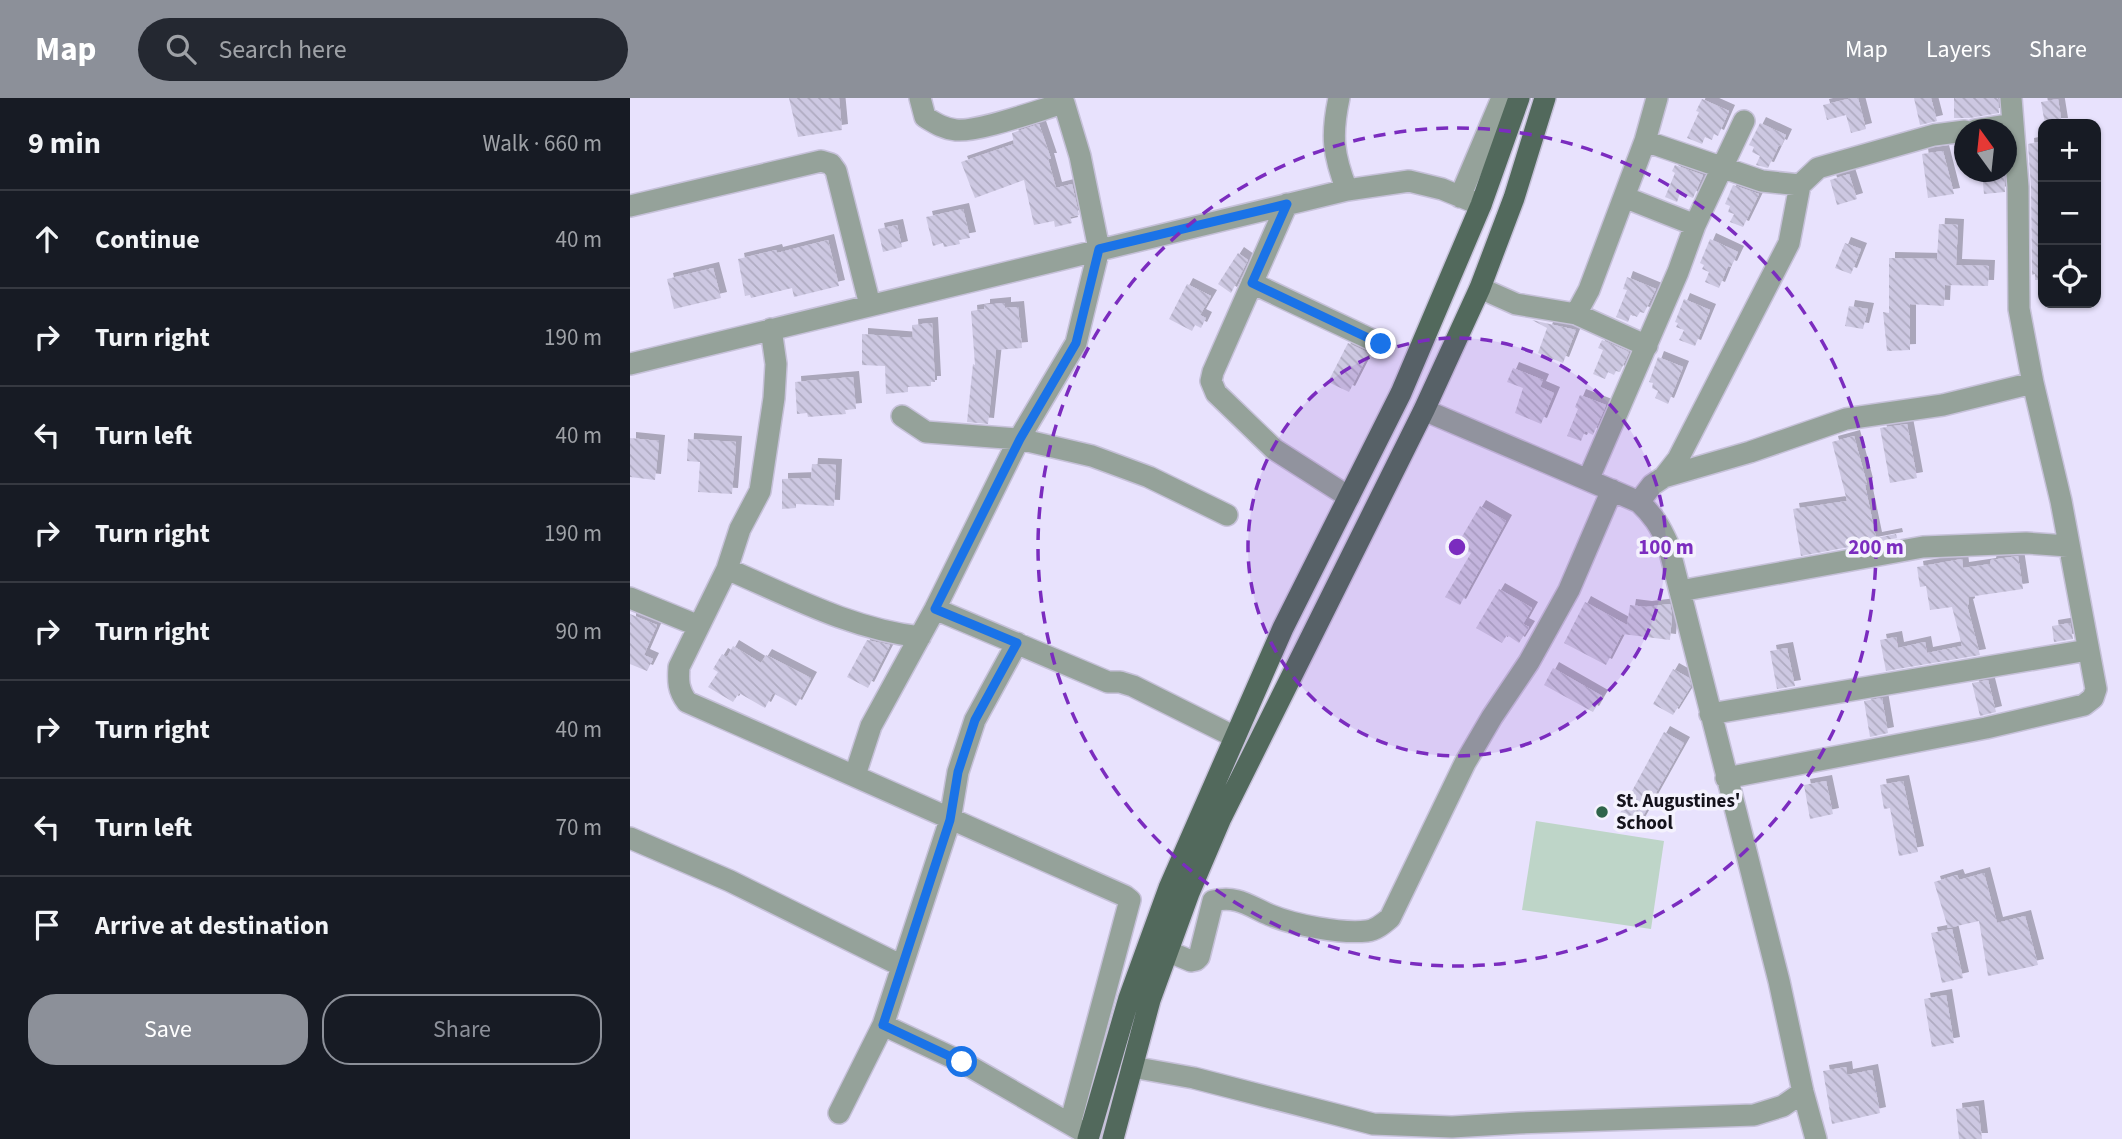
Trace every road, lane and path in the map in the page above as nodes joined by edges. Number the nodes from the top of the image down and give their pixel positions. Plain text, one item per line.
1 (920, 98) edge
2 (1339, 98) edge
3 (1545, 98) edge
4 (1657, 98) edge
5 (2011, 98) edge
6 (1512, 103) edge
7 (2013, 119) edge
8 (1538, 121) junction
9 (1744, 121) dead end
10 (1954, 132) edge
11 (1645, 141) junction
12 (1723, 169) junction
13 (2017, 174) edge
14 (1800, 185) junction
15 (1347, 190) junction
16 (1460, 197) junction
17 (1624, 197) junction
18 (1287, 204) junction
19 (1481, 205) junction
20 (630, 206) edge
21 (1695, 225) junction
22 (1099, 249) junction
23 (1252, 283) junction
24 (1480, 288) junction
25 (870, 305) junction
26 (1576, 314) junction
27 (771, 329) junction
28 (1381, 344) dead end
29 (1647, 345) junction
30 (630, 364) edge
31 (2033, 383) junction
32 (1424, 410) junction
33 (902, 416) dead end
34 (1020, 439) junction
35 (1664, 478) junction
36 (1588, 480) junction
37 (1612, 490) junction
38 (1349, 497) junction
39 (1639, 502) junction
40 (1227, 515) dead end
41 (2068, 546) junction
42 (727, 569) junction
43 (1680, 591) junction
44 (630, 598) edge
45 (935, 609) junction
46 (699, 626) junction
47 (920, 637) junction
48 (1017, 643) junction
49 (2088, 650) junction
50 (1710, 714) junction
51 (1235, 737) junction
52 (855, 775) junction
53 (1726, 778) junction
54 (950, 820) junction
55 (630, 838) edge
56 (1167, 951) junction
57 (902, 966) junction
58 (883, 1025) junction
59 (1132, 1066) junction
60 (1803, 1092) junction
61 (839, 1113) dead end
62 (1070, 1124) junction
63 (1629, 1130) edge
64 (1371, 1132) edge
65 (1089, 1137) edge
66 (1113, 1139) edge
67 (1816, 1139) edge

1 - 22 street
2 - 15 street
3 - 8 main road
4 - 11 street
5 - 7 street
6 - 8 main road
6 - 16 street
6 - 19 main road
8 - 24 main road
9 - 12 street
10 - 14 street
11 - 12 street
11 - 17 street
12 - 14 street
12 - 21 street
13 - 31 street
14 - 35 street
15 - 16 street
15 - 18 street
16 - 19 street
17 - 21 street
17 - 26 street
18 - 22 street
18 - 23 street
19 - 38 main road
20 - 25 street
21 - 29 street
22 - 25 street
22 - 34 street
23 - 28 street
23 - 38 street
24 - 26 street
24 - 32 main road
25 - 27 street
26 - 29 street
27 - 30 street
27 - 42 street
29 - 36 street
31 - 35 street
31 - 41 street
32 - 36 street
32 - 56 main road
33 - 34 street
34 - 40 street
34 - 45 street
35 - 39 street
36 - 37 street
37 - 39 street
37 - 56 street
38 - 51 main road
39 - 43 street
41 - 43 street
41 - 49 street
42 - 46 street
42 - 47 street
43 - 50 street
44 - 46 street
45 - 47 street
45 - 48 street
46 - 52 street
47 - 52 street
48 - 51 street
48 - 54 street
49 - 50 street
49 - 53 street
50 - 53 street
51 - 65 main road
52 - 54 street
53 - 60 street
54 - 57 street
54 - 62 street
55 - 57 street
56 - 59 main road
57 - 58 street
58 - 61 street
58 - 62 street
59 - 64 street
59 - 66 main road
60 - 63 street
60 - 67 street
62 - 65 street
63 - 64 street

